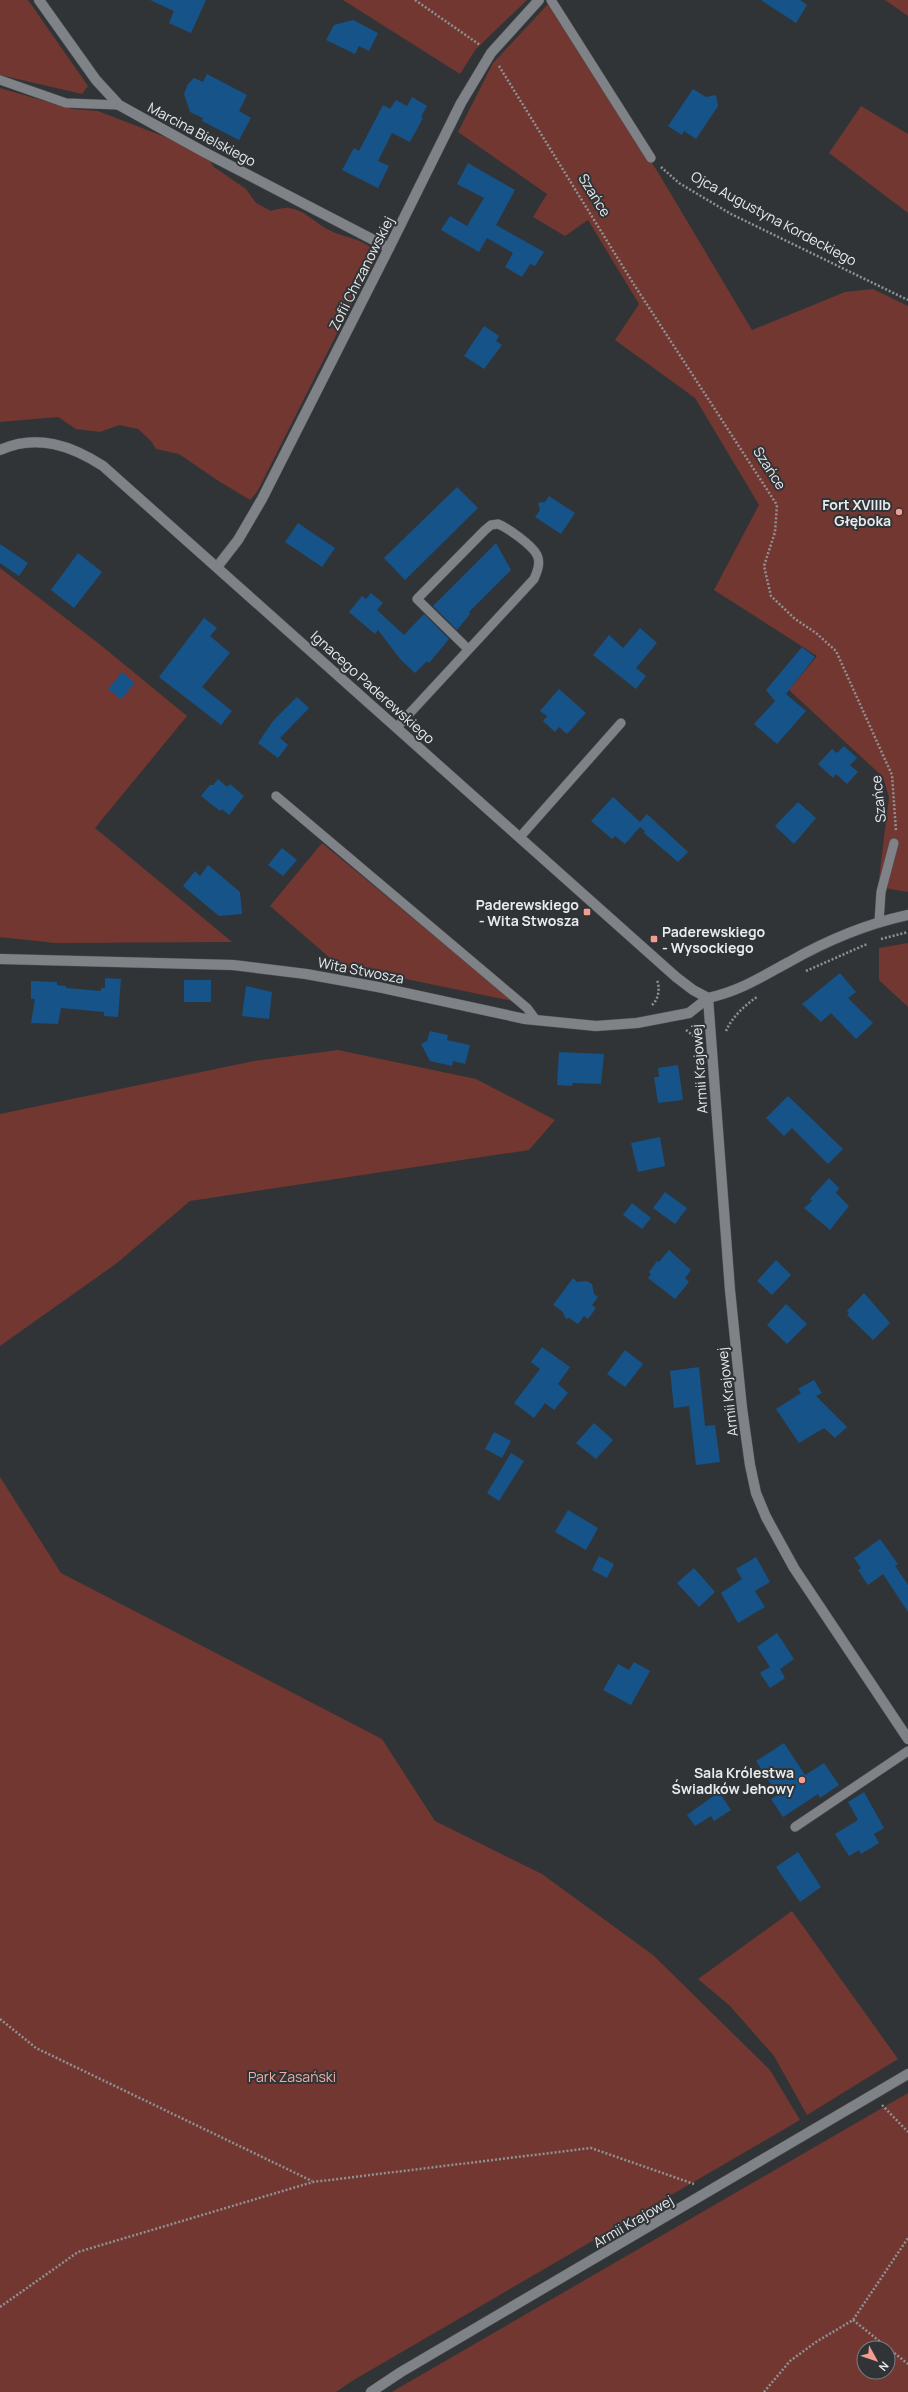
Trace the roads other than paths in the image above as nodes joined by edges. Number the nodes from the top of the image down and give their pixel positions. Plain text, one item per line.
1 (39, 0) edge
2 (539, 0) edge
3 (551, 0) edge
4 (0, 80) edge
5 (119, 105) junction
6 (651, 158) road end
7 (389, 248) junction
8 (0, 450) edge
9 (217, 567) junction
10 (468, 649) junction
11 (621, 722) dead end
12 (397, 727) junction
13 (276, 796) dead end
14 (520, 837) junction
15 (894, 843) road end
16 (908, 915) edge
17 (879, 922) junction
18 (0, 959) edge
19 (708, 998) junction
20 (536, 1020) junction
21 (908, 1739) edge
22 (908, 1751) edge
23 (795, 1827) dead end
24 (908, 2074) edge
25 (371, 2392) edge

1 - 5 street, Marcina Bielskiego
2 - 7 street, Zofii Chrzanowskiej
3 - 6 lane
4 - 5 lane
5 - 7 street, Marcina Bielskiego
7 - 9 street, Zofii Chrzanowskiej
8 - 9 street, Ignacego Paderewskiego
9 - 12 street, Ignacego Paderewskiego
10 - 10 lane
10 - 12 lane
11 - 14 lane
12 - 14 street, Ignacego Paderewskiego
13 - 20 lane
14 - 19 street, Ignacego Paderewskiego
15 - 17 lane
16 - 17 street
17 - 19 street
18 - 20 street, Wita Stwosza
19 - 20 street, Wita Stwosza
19 - 21 street, Armii Krajowej
22 - 23 lane
24 - 25 street, Armii Krajowej

